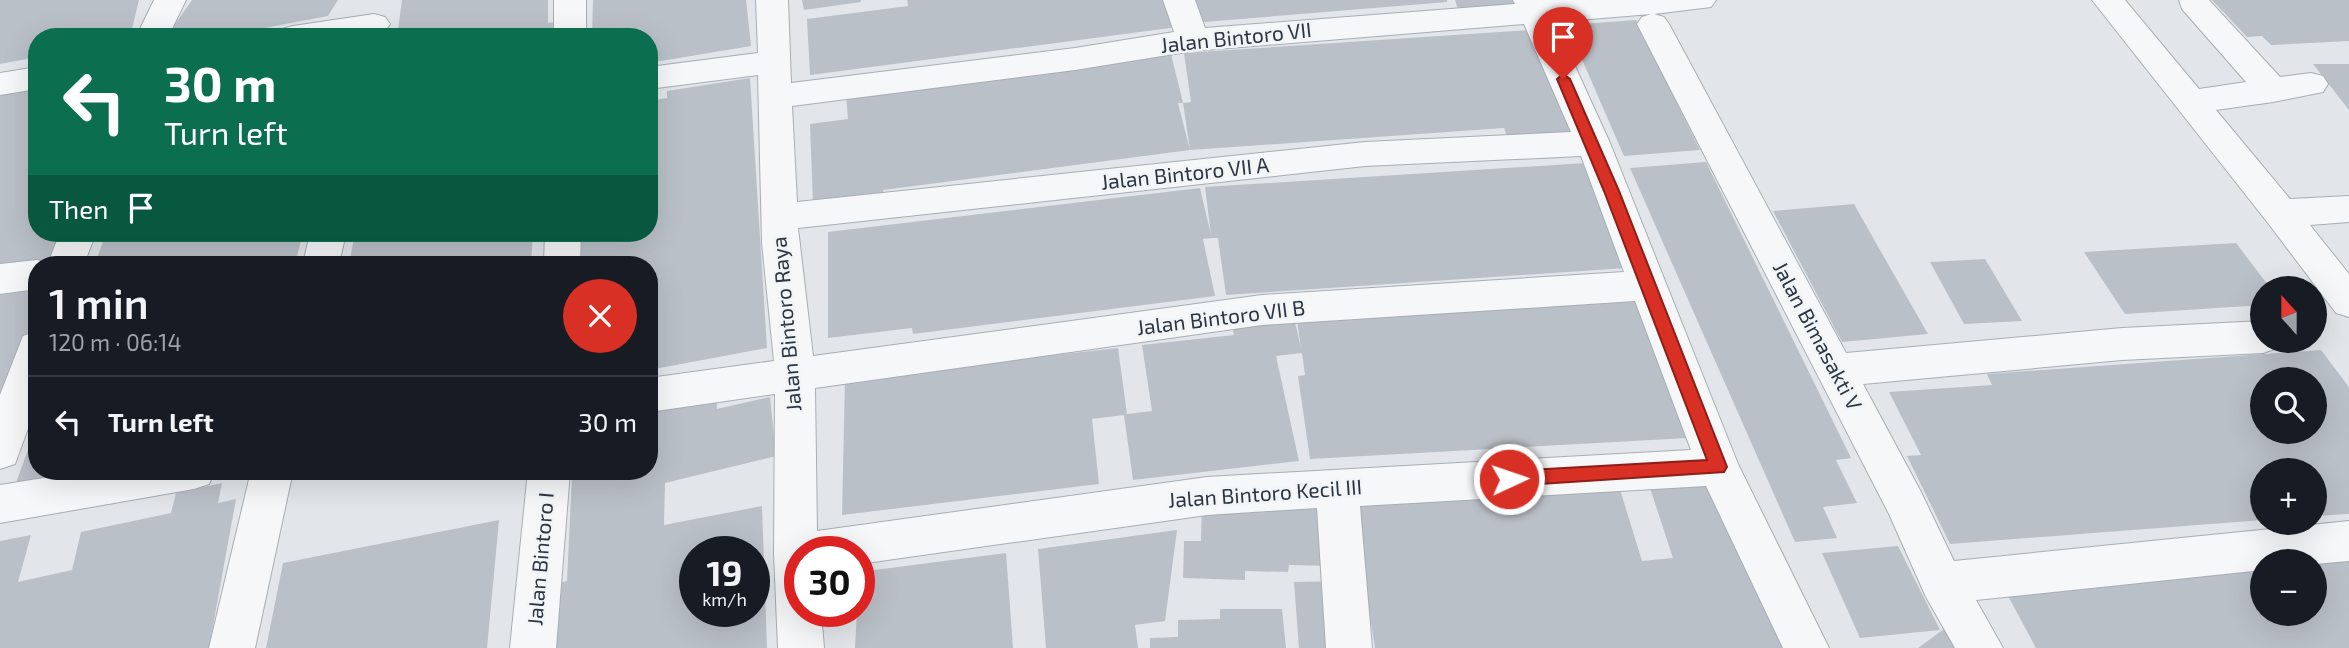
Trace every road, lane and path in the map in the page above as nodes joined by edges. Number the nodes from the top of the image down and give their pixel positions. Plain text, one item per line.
1 (170, 0) edge
2 (570, 0) edge
3 (772, 0) edge
4 (1180, 0) edge
5 (1700, 0) edge
6 (2108, 0) edge
7 (2136, 0) edge
8 (2193, 2) dead end
9 (1532, 7) edge
10 (375, 20) edge
11 (1653, 24) dead end
12 (156, 28) edge
13 (336, 28) edge
14 (570, 28) edge
15 (1193, 40) junction
16 (28, 79) edge
17 (658, 79) edge
18 (775, 80) junction
19 (0, 84) edge
20 (2311, 85) dead end
21 (2273, 91) junction
22 (2204, 101) junction
23 (1592, 143) junction
24 (2349, 209) edge
25 (2293, 212) junction
26 (779, 217) junction
27 (2349, 266) edge
28 (28, 275) edge
29 (0, 279) edge
30 (1649, 285) junction
31 (2349, 302) edge
32 (2250, 339) edge
33 (1835, 370) junction
34 (28, 372) edge
35 (795, 374) junction
36 (658, 394) edge
37 (0, 451) edge
38 (1718, 467) junction
39 (141, 480) edge
40 (270, 480) edge
41 (548, 480) edge
42 (1337, 488) junction
43 (0, 504) edge
44 (802, 536) edge
45 (2349, 541) edge
46 (875, 543) edge
47 (1942, 583) junction
48 (801, 627) edge
49 (232, 648) edge
50 (533, 648) edge
51 (801, 648) edge
52 (1349, 648) edge
53 (1806, 648) edge
54 (1980, 648) edge

1 - 12 street
2 - 14 street
3 - 18 street, Jalan Bintoro Raya
4 - 15 street
5 - 9 street, Jalan Bintoro VII
6 - 22 street
7 - 22 street
8 - 21 street
9 - 15 street, Jalan Bintoro VII
9 - 23 street
10 - 13 street
11 - 33 street, Jalan Bimasakti V
15 - 18 street, Jalan Bintoro VII
16 - 19 street
17 - 18 street, Jalan Bintoro VII
18 - 26 street, Jalan Bintoro Raya
20 - 21 street
21 - 22 street
22 - 25 street
23 - 26 street, Jalan Bintoro VII A
23 - 30 street
24 - 25 street
25 - 27 street
25 - 31 street
26 - 35 street, Jalan Bintoro Raya
28 - 29 street
30 - 35 street, Jalan Bintoro VII B
30 - 38 street
32 - 33 street
33 - 47 street, Jalan Bimasakti V
34 - 37 street
35 - 36 street, Jalan Bintoro VII B
35 - 44 street, Jalan Bintoro Raya
38 - 42 street, Jalan Bintoro Kecil III
38 - 53 street
39 - 43 street
40 - 49 street
41 - 50 street, Jalan Bintoro I
42 - 46 street, Jalan Bintoro Kecil III
42 - 52 street
45 - 47 street
47 - 54 street, Jalan Bimasakti V
48 - 51 street, Jalan Bintoro Raya

